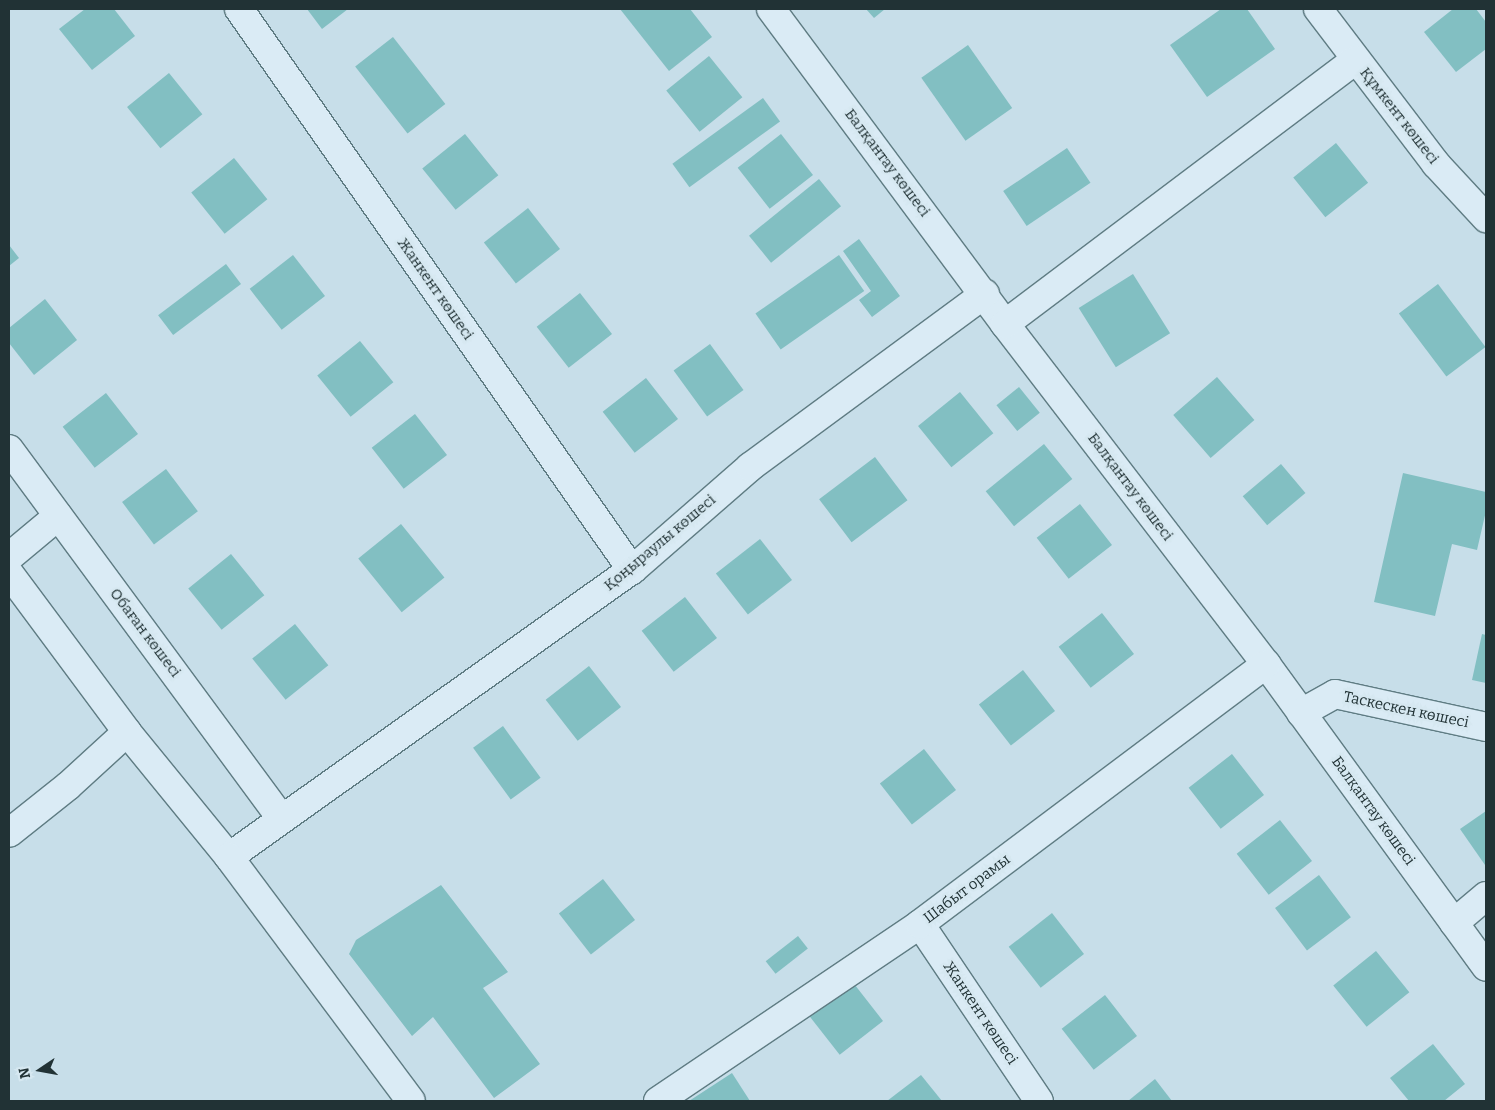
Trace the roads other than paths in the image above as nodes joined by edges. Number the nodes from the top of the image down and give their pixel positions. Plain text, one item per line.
1 (238, 9) edge
2 (771, 9) edge
3 (1318, 9) edge
4 (1355, 60) junction
5 (1486, 218) edge
6 (985, 294) junction
7 (1005, 324) junction
8 (9, 449) edge
9 (58, 516) junction
10 (9, 557) edge
11 (632, 570) junction
12 (9, 574) edge
13 (1266, 664) junction
14 (1301, 713) junction
15 (1486, 727) edge
16 (127, 732) junction
17 (280, 817) junction
18 (9, 833) edge
19 (229, 857) junction
20 (1486, 896) edge
21 (1454, 923) junction
22 (920, 924) junction
23 (1486, 967) edge
24 (412, 1101) edge
25 (658, 1101) edge
26 (1039, 1101) edge

1 - 11 street, Жанкент көшесі
2 - 6 street, Балқантау көшесі
3 - 4 street, Құмкент көшесі
4 - 5 street, Құмкент көшесі
4 - 7 street
6 - 7 street, Балқантау көшесі
6 - 11 street, Қоңыраулы көшесі
7 - 13 street, Балқантау көшесі
8 - 9 street, Обаған көшесі
9 - 10 street
9 - 17 street, Обаған көшесі
11 - 17 street, Қоңыраулы көшесі
12 - 16 street
13 - 14 street, Балқантау көшесі
13 - 22 street, Шабыт орамы
14 - 15 street, Таскескен көшесі
14 - 21 street, Балқантау көшесі
16 - 18 street
16 - 19 street
17 - 19 street, Қоңыраулы көшесі
19 - 24 street
20 - 21 street
21 - 23 street, Балқантау көшесі
22 - 25 street, Шабыт орамы
22 - 26 street, Жанкент көшесі

